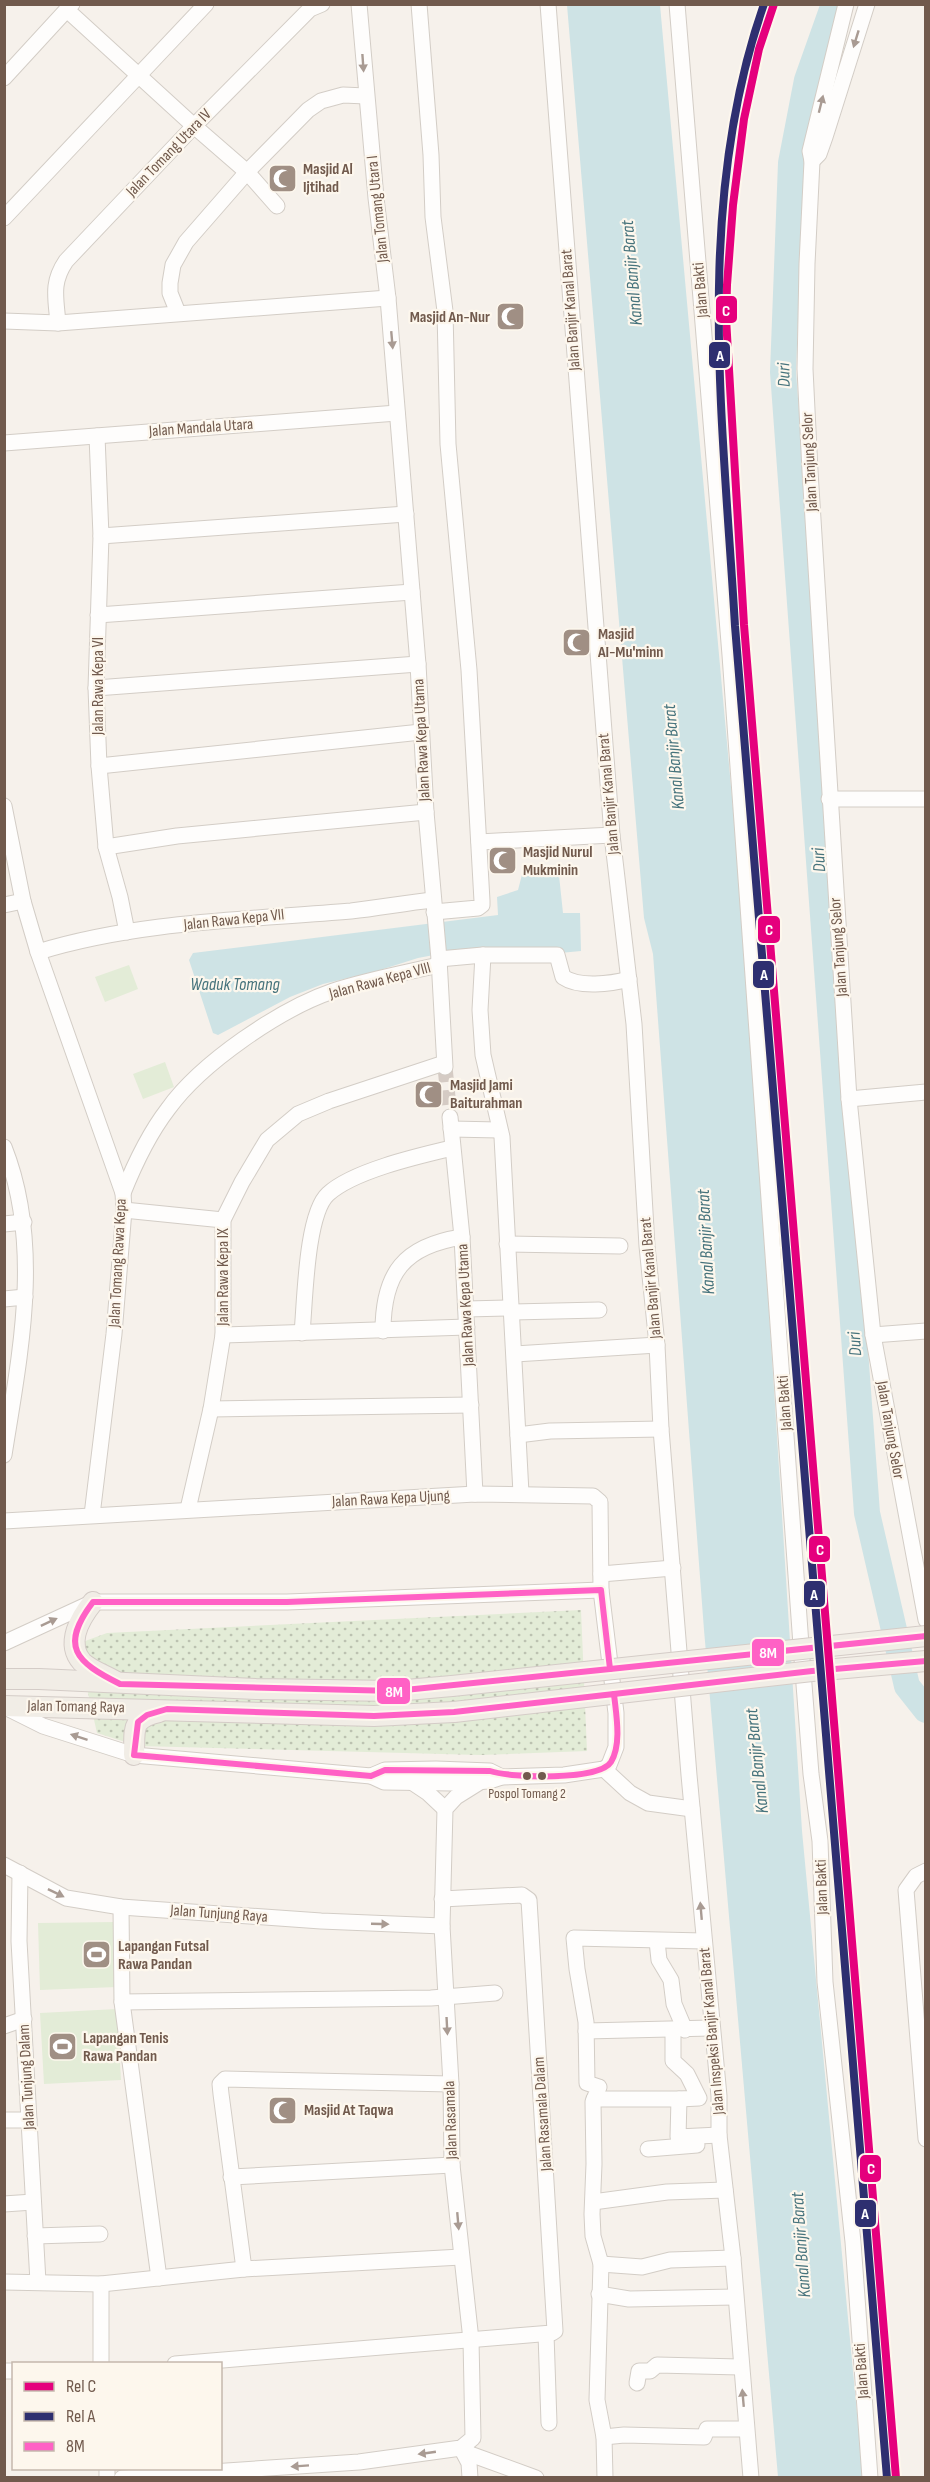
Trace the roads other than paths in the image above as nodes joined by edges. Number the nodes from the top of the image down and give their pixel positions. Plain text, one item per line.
1 (206, 4) edge
2 (322, 4) edge
3 (359, 4) edge
4 (419, 4) edge
5 (548, 4) edge
6 (677, 4) edge
7 (846, 4) edge
8 (867, 4) edge
9 (70, 7) edge
10 (139, 75) junction
11 (4, 78) edge
12 (366, 96) junction
13 (194, 126) junction
14 (813, 161) junction
15 (247, 172) junction
16 (277, 206) dead end
17 (4, 218) edge
18 (388, 298) junction
19 (178, 313) junction
20 (4, 321) edge
21 (58, 323) junction
22 (397, 413) junction
23 (97, 436) junction
24 (4, 443) edge
25 (406, 514) junction
26 (101, 536) junction
27 (412, 592) junction
28 (98, 615) junction
29 (418, 664) junction
30 (96, 688) junction
31 (421, 732) junction
32 (99, 765) junction
33 (829, 799) junction
34 (926, 799) edge
35 (4, 806) edge
36 (426, 812) junction
37 (612, 835) junction
38 (479, 842) junction
39 (106, 847) junction
40 (23, 901) junction
41 (4, 905) edge
42 (434, 910) junction
43 (127, 932) junction
44 (38, 952) junction
45 (483, 955) junction
46 (439, 960) junction
47 (629, 979) junction
48 (445, 1065) joint
49 (926, 1092) edge
50 (849, 1099) junction
51 (499, 1130) junction
52 (452, 1148) junction
53 (5, 1150) edge
54 (123, 1193) junction
55 (124, 1210) junction
56 (223, 1220) junction
57 (24, 1222) junction
58 (4, 1224) edge
59 (462, 1237) junction
60 (507, 1244) junction
61 (620, 1246) dead end
62 (25, 1297) junction
63 (4, 1299) edge
64 (466, 1310) junction
65 (510, 1310) junction
66 (599, 1310) dead end
67 (467, 1327) junction
68 (383, 1331) junction
69 (926, 1331) edge
70 (302, 1333) junction
71 (223, 1335) junction
72 (873, 1335) junction
73 (657, 1345) junction
74 (515, 1354) junction
75 (11, 1371) edge
76 (471, 1405) junction
77 (211, 1408) junction
78 (661, 1429) junction
79 (518, 1435) junction
80 (5, 1448) edge
81 (521, 1493) junction
82 (475, 1494) junction
83 (188, 1509) junction
84 (92, 1515) junction
85 (4, 1521) edge
86 (673, 1568) junction
87 (601, 1574) junction
88 (675, 1584) joint
89 (602, 1597) junction
90 (93, 1602) junction
91 (926, 1620) edge
92 (926, 1636) edge
93 (4, 1643) edge
94 (926, 1662) edge
95 (4, 1679) edge
96 (120, 1684) junction
97 (4, 1706) edge
98 (167, 1709) junction
99 (134, 1755) junction
100 (604, 1769) junction
101 (371, 1776) junction
102 (444, 1776) junction
103 (502, 1777) junction
104 (480, 1782) junction
105 (413, 1783) junction
106 (445, 1803) junction
107 (692, 1809) junction
108 (4, 1865) edge
109 (926, 1871) edge
110 (20, 1873) junction
111 (442, 1899) junction
112 (121, 1907) junction
113 (442, 1926) junction
114 (657, 1941) junction
115 (704, 1941) junction
116 (12, 1942) edge
117 (495, 1994) dead end
118 (445, 1996) junction
119 (122, 2002) junction
120 (920, 2004) edge
121 (24, 2019) junction
122 (4, 2025) edge
123 (711, 2028) junction
124 (678, 2030) junction
125 (586, 2031) junction
126 (922, 2065) edge
127 (451, 2084) junction
128 (719, 2096) junction
129 (699, 2098) junction
130 (594, 2099) junction
131 (679, 2100) junction
132 (4, 2120) edge
133 (29, 2120) junction
134 (925, 2132) edge
135 (714, 2138) junction
136 (648, 2149) dead end
137 (452, 2165) junction
138 (231, 2177) junction
139 (720, 2190) junction
140 (33, 2202) junction
141 (593, 2202) junction
142 (4, 2204) edge
143 (100, 2234) dead end
144 (35, 2236) junction
145 (461, 2257) junction
146 (733, 2258) junction
147 (601, 2264) junction
148 (244, 2269) junction
149 (159, 2278) junction
150 (4, 2282) edge
151 (38, 2282) junction
152 (101, 2284) junction
153 (599, 2294) junction
154 (735, 2297) junction
155 (546, 2334) junction
156 (471, 2340) junction
157 (101, 2362) edge
158 (200, 2362) edge
159 (740, 2367) junction
160 (637, 2383) dead end
161 (549, 2423) dead end
162 (746, 2429) junction
163 (604, 2437) junction
164 (461, 2448) junction
165 (122, 2478) edge
166 (470, 2478) edge
167 (536, 2478) edge
168 (605, 2478) edge
169 (751, 2478) edge
170 (870, 2478) edge

1 - 10 street
2 - 13 street, Jalan Tomang Utara IV
3 -> 12 street, Jalan Tomang Utara I
4 - 38 street
5 - 37 street, Jalan Banjir Kanal Barat
6 - 170 street, Jalan Bakti
14 -> 7 street, Jalan Tanjung Selor
8 -> 14 street, Jalan Tanjung Selor
9 - 10 street
9 - 11 street
10 - 13 street
10 - 17 street
12 - 15 street
12 - 18 street, Jalan Tomang Utara I
13 - 15 street
13 - 21 street, Jalan Tomang Utara IV
14 - 33 street, Jalan Tanjung Selor
15 - 16 street
15 - 19 street
18 - 19 street
18 -> 22 street, Jalan Tomang Utara I
19 - 21 street
20 - 21 street
22 - 23 street, Jalan Mandala Utara
22 - 25 street, Jalan Rawa Kepa Utama
23 - 24 street, Jalan Mandala Utara
23 - 26 street, Jalan Rawa Kepa VI
25 - 26 street
25 - 27 street, Jalan Rawa Kepa Utama
26 - 28 street, Jalan Rawa Kepa VI
27 - 28 street
27 - 29 street, Jalan Rawa Kepa Utama
28 - 30 street, Jalan Rawa Kepa VI
29 - 30 street
29 - 31 street, Jalan Rawa Kepa Utama
30 - 32 street, Jalan Rawa Kepa VI
31 - 32 street
31 - 36 street, Jalan Rawa Kepa Utama
32 - 39 street, Jalan Rawa Kepa VI
33 - 34 street
33 - 50 street, Jalan Tanjung Selor
35 - 40 street, Jalan Tomang Rawa Kepa
36 - 39 street
36 - 42 street, Jalan Rawa Kepa Utama
37 - 38 street
37 - 47 street, Jalan Banjir Kanal Barat
38 - 42 street, Jalan Rawa Kepa VII
39 - 43 street, Jalan Rawa Kepa VI
40 - 41 street
40 - 44 street, Jalan Tomang Rawa Kepa
42 - 43 street, Jalan Rawa Kepa VII
42 - 46 street, Jalan Rawa Kepa Utama
43 - 44 street, Jalan Rawa Kepa VII
44 - 54 street, Jalan Tomang Rawa Kepa
45 - 46 street, Jalan Rawa Kepa VIII
45 - 47 street, Jalan Rawa Kepa VIII
45 - 51 street
46 - 48 street, Jalan Rawa Kepa Utama
46 - 54 street, Jalan Rawa Kepa VIII
47 - 73 street, Jalan Banjir Kanal Barat
48 - 56 street, Jalan Rawa Kepa IX
49 - 50 street
50 - 72 street, Jalan Tanjung Selor
51 - 52 street, Jalan Rawa Kepa Utama
51 - 60 street
52 - 59 street, Jalan Rawa Kepa Utama
52 - 70 street
53 - 57 street
54 - 55 street, Jalan Tomang Rawa Kepa
55 - 56 street
55 - 84 street, Jalan Tomang Rawa Kepa
56 - 71 street, Jalan Rawa Kepa IX
57 - 58 street
57 - 62 street
59 - 64 street, Jalan Rawa Kepa Utama
59 - 68 street
60 - 61 street
60 - 65 street
62 - 63 street
62 - 75 street
64 - 65 street
64 - 67 street, Jalan Rawa Kepa Utama
65 - 66 street
65 - 74 street
67 - 68 street
67 - 76 street, Jalan Rawa Kepa Utama
68 - 70 street
69 - 72 street
70 - 71 street
71 - 77 street, Jalan Rawa Kepa IX
72 - 91 street, Jalan Tanjung Selor
73 - 74 street
73 - 78 street, Jalan Banjir Kanal Barat
74 - 79 street
75 - 80 street
76 - 77 street
76 - 82 street, Jalan Rawa Kepa Utama
77 - 83 street, Jalan Rawa Kepa IX
78 - 79 street
78 - 86 street, Jalan Banjir Kanal Barat
79 - 81 street
81 - 82 street, Jalan Rawa Kepa Ujung
81 - 87 street, Jalan Rawa Kepa Ujung
82 - 83 street, Jalan Rawa Kepa Ujung
83 - 84 street, Jalan Rawa Kepa Ujung
84 - 85 street, Jalan Rawa Kepa Ujung
86 - 87 street
86 - 88 street, Jalan Banjir Kanal Barat
87 - 89 street, Jalan Rawa Kepa Ujung
88 - 107 street, Jalan Inspeksi Banjir Kanal Barat
89 - 90 street
89 - 100 street
93 -> 90 street
90 - 96 main road
92 - 96 main road, Jalan Tomang Raya, bridge
94 - 98 main road, Jalan Tomang Raya, bridge
95 - 96 main road, Jalan Tomang Raya
97 - 98 main road, Jalan Tomang Raya
99 -> 97 street, Jalan Tomang Raya
98 - 99 main road
99 - 101 street, Jalan Tomang Raya
100 - 103 street, Jalan Tomang Raya
100 - 107 street
101 - 102 street, Jalan Tomang Raya
101 - 105 street, Jalan Tomang Raya
102 - 103 street, Jalan Tomang Raya
102 - 104 street, Jalan Tomang Raya
102 - 105 street, Jalan Tomang Raya
102 - 106 street, Jalan Rasamala
103 - 104 street, Jalan Tomang Raya
104 - 106 street
105 - 106 street
106 - 111 street, Jalan Rasamala
115 -> 107 street, Jalan Inspeksi Banjir Kanal Barat
108 - 110 street, Jalan Tunjung Raya
109 - 120 street
110 -> 112 street, Jalan Tunjung Raya
110 - 116 street, Jalan Tunjung Dalam
111 - 113 street, Jalan Rasamala
111 - 155 street, Jalan Rasamala Dalam
112 -> 113 street, Jalan Tunjung Raya
112 - 119 street
113 - 118 street, Jalan Rasamala
114 - 115 street
114 - 124 street
114 - 125 street
115 - 123 street, Jalan Inspeksi Banjir Kanal Barat
116 - 121 street, Jalan Tunjung Dalam
117 - 118 street
118 - 119 street
118 -> 127 street, Jalan Rasamala
119 - 149 street
120 - 126 street
121 - 122 street
121 - 133 street, Jalan Tunjung Dalam
123 - 124 street
123 - 128 street, Jalan Inspeksi Banjir Kanal Barat
124 - 125 street
124 - 129 street
125 - 130 street
126 - 134 street
127 - 137 street, Jalan Rasamala
127 - 138 street
128 - 129 street
128 - 135 street, Jalan Inspeksi Banjir Kanal Barat
129 - 131 street
130 - 131 street
130 - 141 street
131 - 135 street
132 - 133 street
133 - 140 street, Jalan Tunjung Dalam
135 - 136 street
135 - 139 street, Jalan Inspeksi Banjir Kanal Barat
137 - 138 street
137 -> 145 street, Jalan Rasamala
138 - 148 street
139 - 141 street
139 - 146 street, Jalan Inspeksi Banjir Kanal Barat
140 - 142 street
140 - 144 street, Jalan Tunjung Dalam
141 - 147 street
143 - 144 street
144 - 151 street, Jalan Tunjung Dalam
145 - 148 street
145 - 156 street, Jalan Rasamala
146 - 147 street
146 - 154 street, Jalan Inspeksi Banjir Kanal Barat
147 - 153 street
148 - 149 street
149 - 152 street
150 - 151 street
151 - 152 street
152 - 157 street
153 - 154 street
153 - 163 street
154 - 159 street, Jalan Inspeksi Banjir Kanal Barat
155 - 156 street
155 - 161 street
156 - 158 street
156 - 164 street, Jalan Rasamala
159 - 160 street
162 -> 159 street, Jalan Inspeksi Banjir Kanal Barat
162 - 163 street
162 - 169 street, Jalan Inspeksi Banjir Kanal Barat
163 - 168 street
164 -> 165 street
164 - 166 street
164 - 167 street

